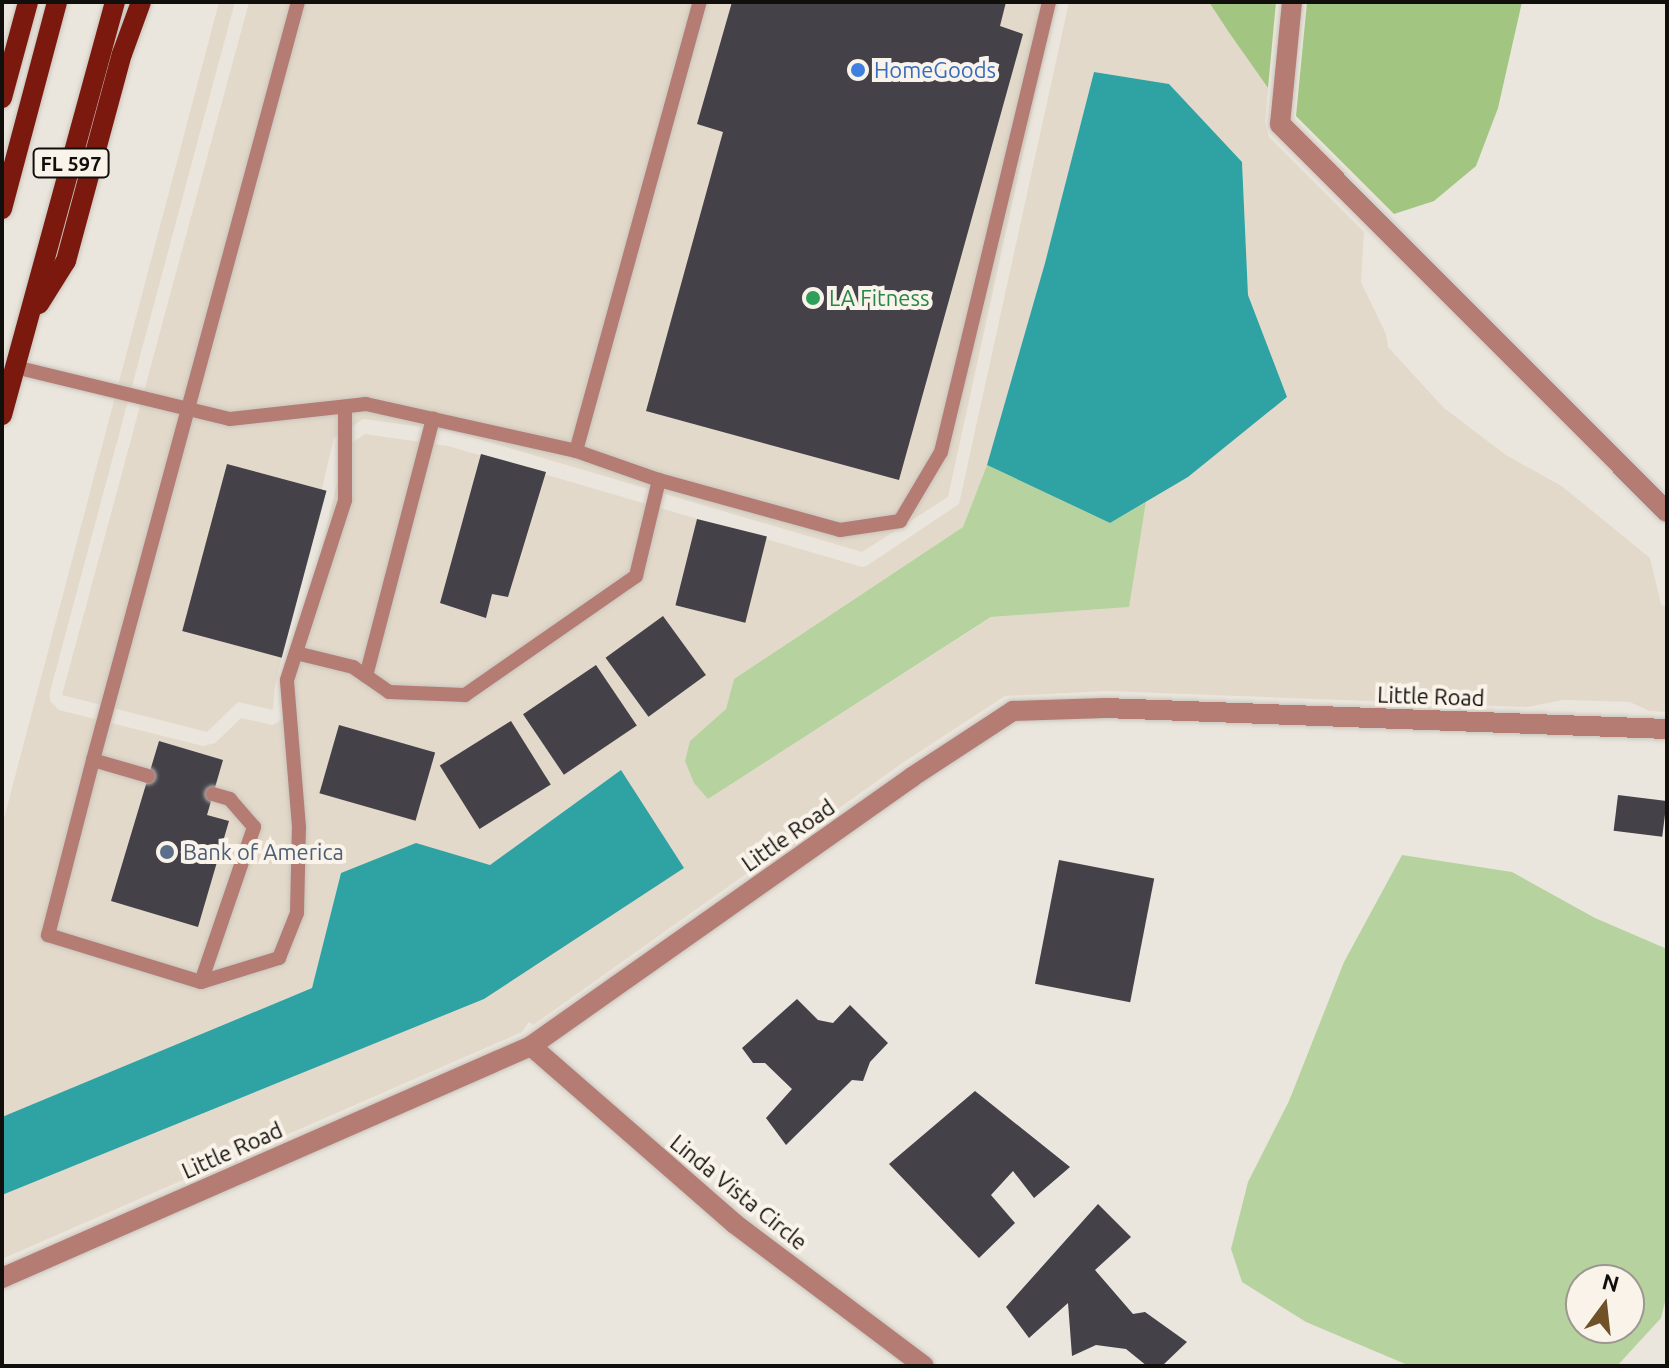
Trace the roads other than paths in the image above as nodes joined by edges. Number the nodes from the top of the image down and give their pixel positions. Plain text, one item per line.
1 (28, 2) edge
2 (57, 2) edge
3 (115, 2) edge
4 (141, 2) edge
5 (298, 2) edge
6 (700, 2) edge
7 (1049, 2) edge
8 (1292, 2) edge
9 (2, 98) edge
10 (2, 209) edge
11 (26, 324) junction
12 (6, 365) edge
13 (345, 407) junction
14 (186, 408) junction
15 (2, 415) edge
16 (433, 419) junction
17 (576, 451) junction
18 (659, 480) junction
19 (1667, 512) edge
20 (296, 653) junction
21 (366, 676) junction
22 (1667, 729) edge
23 (93, 760) junction
24 (148, 776) dead end
25 (213, 794) dead end
26 (201, 982) junction
27 (531, 1046) junction
28 (2, 1278) edge
29 (924, 1366) edge

1 - 9 main road
2 - 10 main road
3 - 11 main road, FL 597
4 - 11 main road
5 - 14 lane
6 - 17 lane
7 - 18 lane
8 - 19 street
11 - 12 main road, FL 597
12 - 14 lane
12 - 15 main road, FL 597
13 - 14 lane
13 - 16 lane
13 - 20 lane
14 - 23 lane
16 - 17 lane
16 - 21 lane
17 - 18 lane
18 - 21 lane
20 - 21 lane
20 - 26 lane
22 - 27 street, Little Road
23 - 24 lane
23 - 26 lane
25 - 26 lane
27 - 28 street, Little Road
27 - 29 street, Linda Vista Circle

